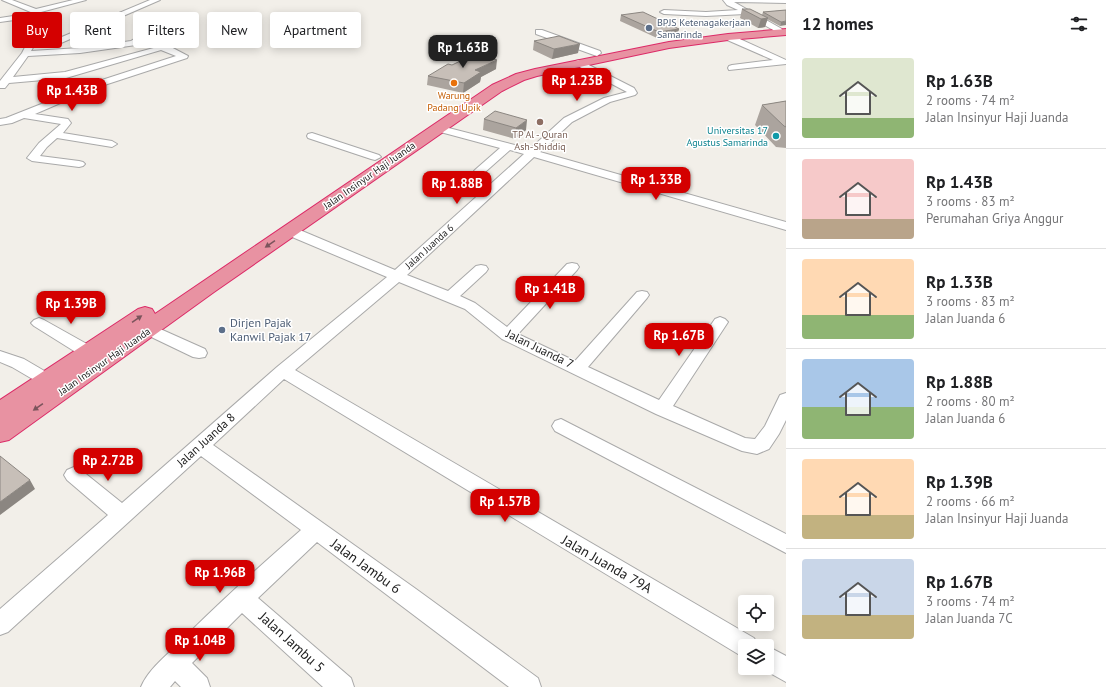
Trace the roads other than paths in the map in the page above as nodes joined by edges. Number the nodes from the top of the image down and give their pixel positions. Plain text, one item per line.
1 (8, 0) edge
2 (82, 0) edge
3 (156, 0) edge
4 (727, 0) edge
5 (786, 1) edge
6 (35, 12) edge
7 (40, 12) edge
8 (664, 12) dead end
9 (747, 12) junction
10 (12, 18) edge
11 (0, 20) edge
12 (783, 30) edge
13 (539, 32) dead end
14 (728, 37) junction
15 (62, 39) edge
16 (133, 43) edge
17 (30, 48) edge
18 (632, 49) junction
19 (94, 50) joint
20 (597, 53) junction
21 (26, 54) junction
22 (785, 62) edge
23 (578, 63) junction
24 (732, 68) dead end
25 (3, 85) edge
26 (23, 115) junction
27 (0, 122) edge
28 (437, 128) junction
29 (56, 134) junction
30 (312, 136) dead end
31 (112, 144) dead end
32 (509, 146) junction
33 (532, 153) junction
34 (375, 157) junction
35 (78, 164) dead end
36 (480, 171) dead end
37 (786, 226) edge
38 (290, 231) junction
39 (572, 267) dead end
40 (481, 269) dead end
41 (397, 276) junction
42 (642, 296) dead end
43 (450, 297) junction
44 (720, 322) dead end
45 (39, 323) dead end
46 (149, 329) junction
47 (508, 335) junction
48 (199, 353) dead end
49 (0, 356) edge
50 (87, 359) junction
51 (578, 368) junction
52 (283, 371) junction
53 (46, 380) junction
54 (786, 399) edge
55 (662, 409) junction
56 (0, 412) edge
57 (560, 426) dead end
58 (780, 432) edge
59 (0, 433) edge
60 (201, 446) junction
61 (74, 475) dead end
62 (122, 515) junction
63 (316, 530) junction
64 (786, 544) edge
65 (242, 598) junction
66 (0, 624) edge
67 (738, 641) edge
68 (774, 662) edge
69 (175, 663) junction
70 (786, 670) edge
71 (153, 687) edge
72 (198, 687) edge
73 (342, 687) edge
74 (530, 687) edge

1 - 6 street
2 - 7 street
3 - 15 street
4 - 5 street
4 - 9 street
8 - 9 street
9 - 12 street
10 - 11 street
12 - 14 highway, Jalan Insinyur Haji Juanda
12 - 18 highway, Jalan Insinyur Haji Juanda
13 - 20 street
14 - 18 highway, Jalan Insinyur Haji Juanda
14 - 22 street
16 - 19 street
17 - 21 street
18 - 20 highway, Jalan Insinyur Haji Juanda
18 - 23 highway, Jalan Insinyur Haji Juanda
19 - 21 street
20 - 34 highway, Jalan Insinyur Haji Juanda
21 - 25 street
22 - 24 street
23 - 28 highway, Jalan Insinyur Haji Juanda
23 - 33 street, Jalan Juanda 6
25 - 26 street
26 - 27 street
26 - 29 street
28 - 32 street
28 - 38 highway, Jalan Insinyur Haji Juanda
29 - 31 street
29 - 35 street
30 - 34 street
32 - 33 street
32 - 36 street
33 - 37 street
33 - 41 street, Jalan Juanda 6
50 -> 34 highway, Jalan Insinyur Haji Juanda
38 - 41 street, Jalan Juanda 7
38 -> 46 highway, Jalan Insinyur Haji Juanda
39 - 47 street
40 - 43 street
41 - 43 street, Jalan Juanda 7
41 - 52 street, Jalan Juanda 8
42 - 51 street
43 - 47 street, Jalan Juanda 7
44 - 55 street
45 - 50 street
46 - 48 street
46 - 50 highway, Jalan Insinyur Haji Juanda
47 - 51 street, Jalan Juanda 7
49 - 53 street
50 - 53 highway, Jalan Insinyur Haji Juanda
50 -> 59 highway, Jalan Insinyur Haji Juanda
51 - 55 street, Jalan Juanda 7
52 - 60 street, Jalan Juanda 8
52 - 67 street, Jalan Juanda 79A
53 - 56 highway, Jalan Insinyur Haji Juanda
54 - 58 street, Jalan Juanda 7
55 - 58 street, Jalan Juanda 7
57 - 64 street
60 - 62 street, Jalan Juanda 8
60 - 63 street, Jalan Jambu 6
61 - 62 street
62 - 66 street, Jalan Juanda 8
63 - 65 street
63 - 74 street, Jalan Jambu 6
65 - 69 street
65 - 73 street, Jalan Jambu 5
68 - 70 street
69 - 71 street
69 - 72 street

